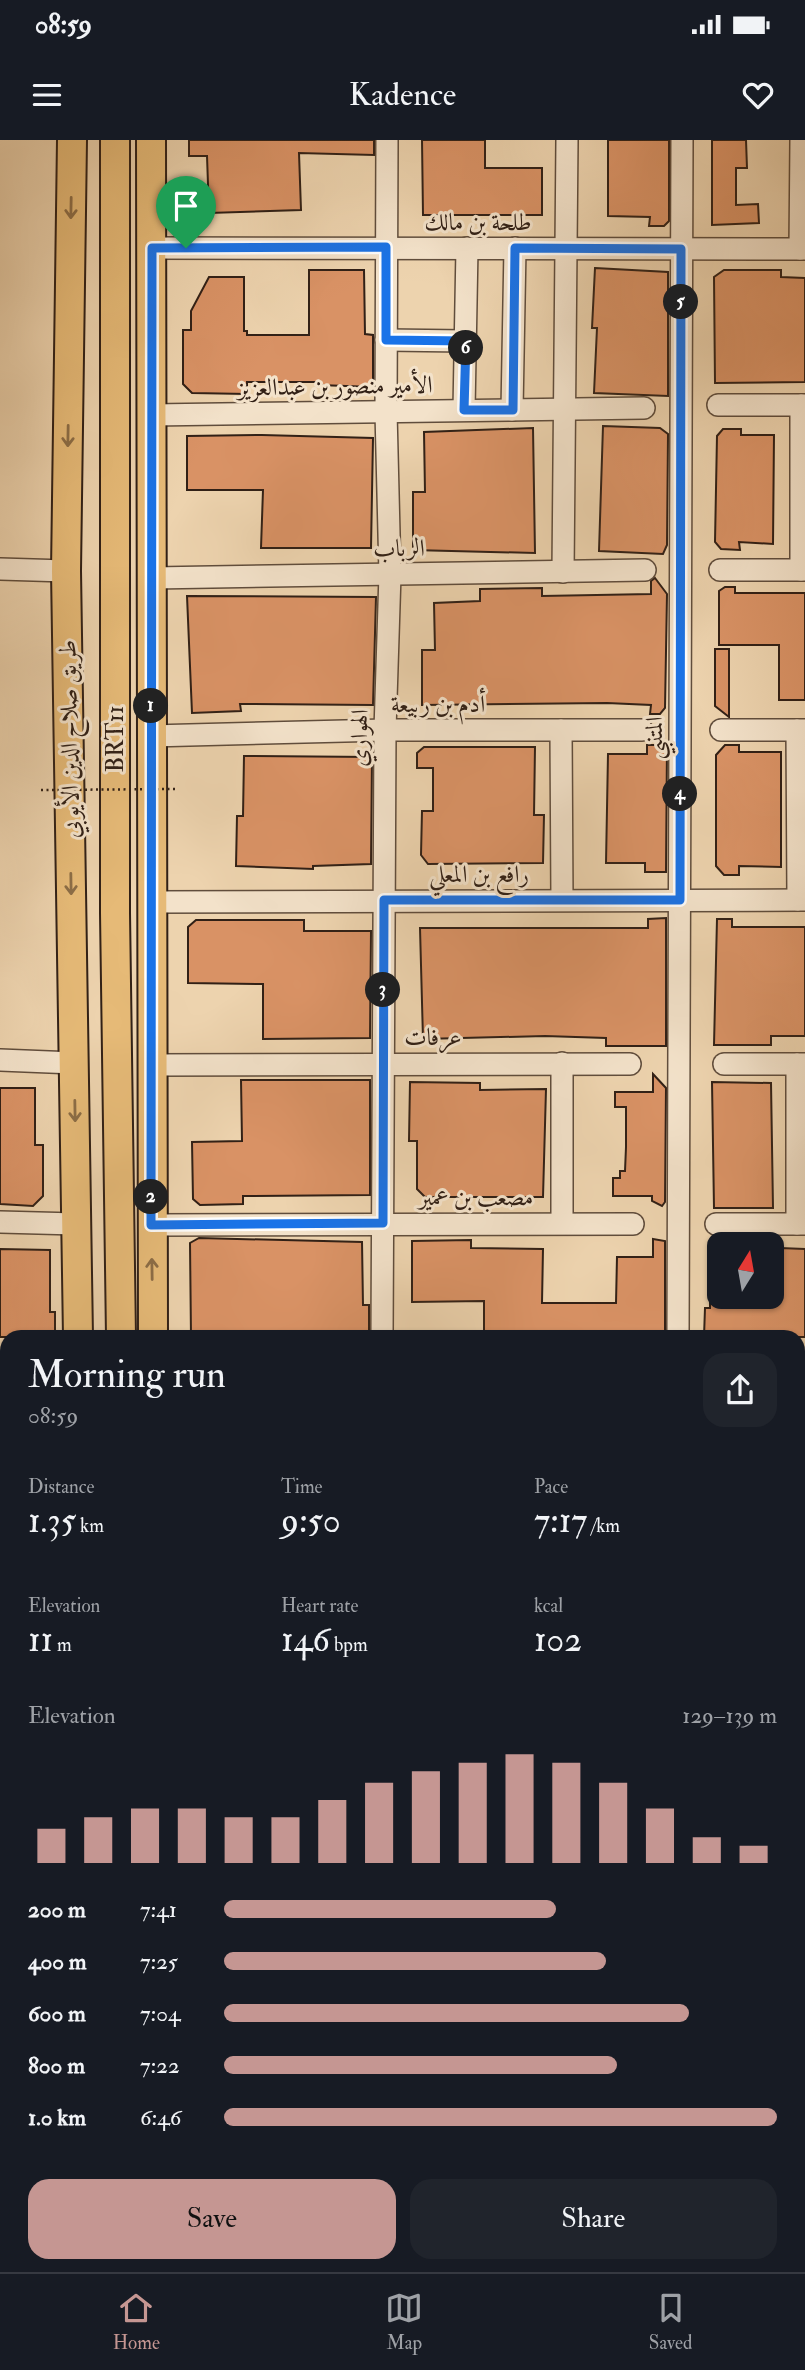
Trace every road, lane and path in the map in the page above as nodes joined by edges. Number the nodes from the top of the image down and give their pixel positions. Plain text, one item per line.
1 (72, 140) edge
2 (115, 140) edge
3 (151, 140) edge
4 (387, 140) edge
5 (567, 140) edge
6 (682, 140) edge
7 (801, 140) edge
8 (386, 247) junction
9 (152, 248) junction
10 (467, 248) junction
11 (515, 248) junction
12 (566, 248) junction
13 (681, 249) junction
14 (803, 249) edge
15 (386, 340) junction
16 (466, 341) junction
17 (718, 405) dead end
18 (803, 405) edge
19 (644, 408) dead end
20 (565, 409) junction
21 (464, 410) junction
22 (513, 410) junction
23 (386, 412) junction
24 (152, 415) junction
25 (0, 569) edge
26 (645, 570) dead end
27 (720, 570) dead end
28 (803, 570) edge
29 (66, 571) junction
30 (563, 572) junction
31 (390, 574) junction
32 (153, 578) junction
33 (384, 730) junction
34 (561, 730) junction
35 (642, 730) dead end
36 (720, 730) dead end
37 (801, 730) edge
38 (151, 736) junction
39 (176, 789) dead end
40 (41, 790) dead end
41 (384, 900) junction
42 (562, 900) junction
43 (680, 900) junction
44 (802, 900) edge
45 (152, 902) junction
46 (0, 1060) edge
47 (74, 1063) junction
48 (383, 1063) junction
49 (562, 1063) junction
50 (630, 1063) dead end
51 (724, 1064) dead end
52 (801, 1064) edge
53 (151, 1065) junction
54 (0, 1222) edge
55 (383, 1223) junction
56 (562, 1223) junction
57 (76, 1224) junction
58 (633, 1224) dead end
59 (716, 1224) dead end
60 (801, 1224) edge
61 (151, 1225) junction
62 (78, 1330) edge
63 (121, 1330) edge
64 (153, 1330) edge
65 (382, 1330) edge
66 (678, 1330) edge

1 -> 29 main road, طريق صلاح الدين الأيوبي
2 - 63 main road, BRT11
3 - 9 main road
4 - 8 street, الهواري
5 - 12 street
6 - 13 street, المتنبي
7 - 14 street
8 - 9 street, طلحة بن مالك
8 - 10 street, طلحة بن مالك
8 - 15 street, الهواري
9 - 24 main road
10 - 11 street, طلحة بن مالك
10 - 16 street
11 - 12 street, طلحة بن مالك
11 - 22 street
12 - 13 street, طلحة بن مالك
12 - 20 street
13 - 14 street, طلحة بن مالك
13 - 43 street, المتنبي
15 - 16 street
15 - 23 street, الهواري
16 - 21 street
17 - 18 street
18 - 28 street
19 - 20 street, الأمير منصور بن عبدالعزيز
20 - 22 street, الأمير منصور بن عبدالعزيز
20 - 30 street
21 - 22 street, الأمير منصور بن عبدالعزيز
21 - 23 street, الأمير منصور بن عبدالعزيز
23 - 24 street, الأمير منصور بن عبدالعزيز
23 - 31 street, الهواري
24 - 32 main road
25 - 29 street
26 - 30 street, الرباب
27 - 28 street
29 -> 47 main road, طريق صلاح الدين الأيوبي
30 - 31 street, الرباب
31 - 32 street, الرباب
31 - 33 street, الهواري
32 - 38 main road
33 - 34 street, أدم بن ربيعة
33 - 38 street, أدم بن ربيعة
33 - 41 street, الهواري
34 - 35 street, أدم بن ربيعة
34 - 42 street
36 - 37 street
37 - 44 street
38 - 45 main road
39 - 40 path, bridge
41 - 42 street, رافع بن المعلي
41 - 45 street, رافع بن المعلي
41 - 48 street, الهواري
42 - 43 street, رافع بن المعلي
43 - 44 street, رافع بن المعلي
43 - 66 street, المتنبي
45 - 53 main road
46 - 47 street
47 -> 57 main road, طريق صلاح الدين الأيوبي
48 - 49 street, عرفات
48 - 53 street, عرفات
48 - 55 street, الهواري
49 - 50 street, عرفات
49 - 56 street
51 - 52 street
52 - 60 street
53 - 61 main road
54 - 57 street
55 - 56 street, مصعب بن عمير
55 - 61 street, مصعب بن عمير
55 - 65 street, الهواري
56 - 58 street, مصعب بن عمير
57 - 62 main road, طريق صلاح الدين الأيوبي
59 - 60 street
64 -> 61 main road

